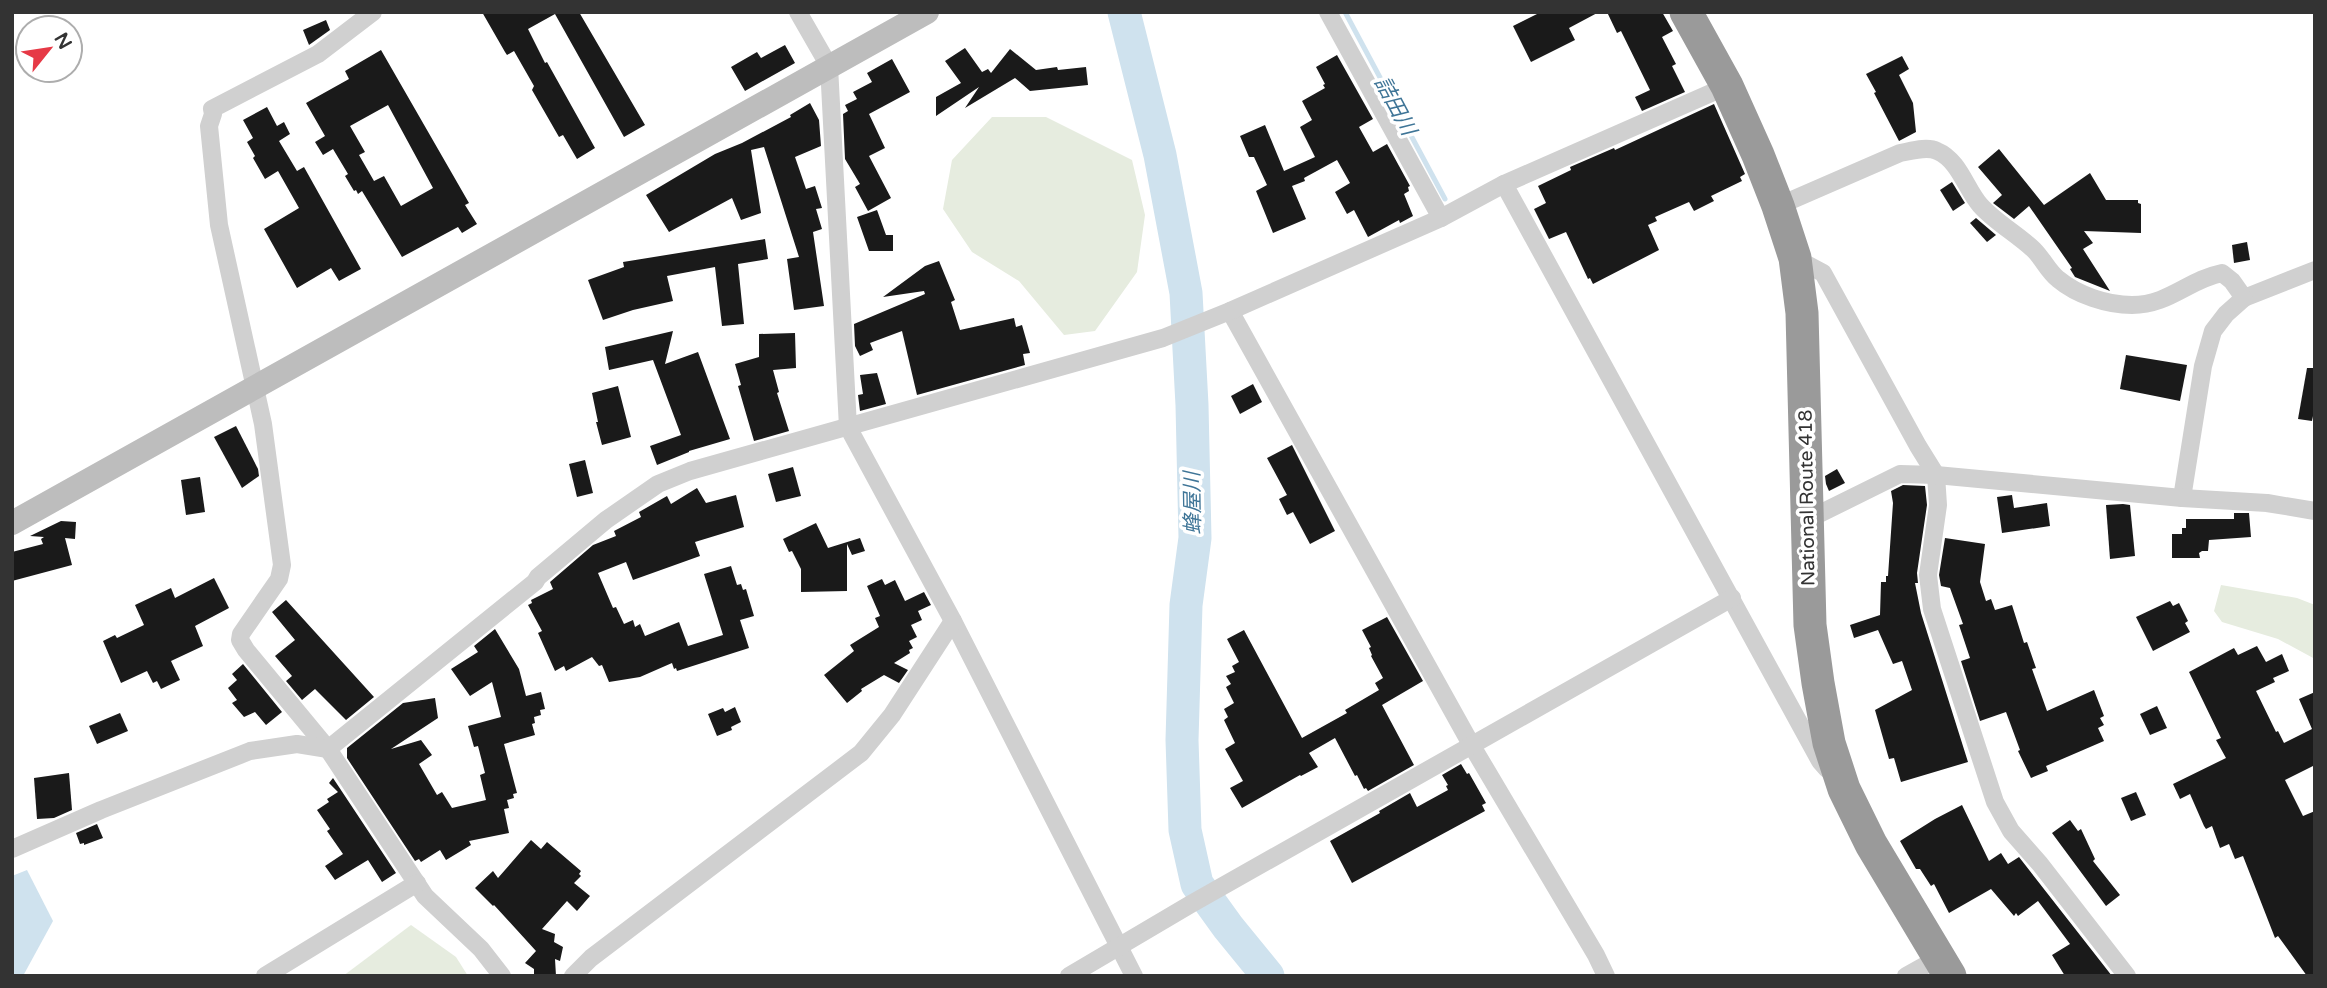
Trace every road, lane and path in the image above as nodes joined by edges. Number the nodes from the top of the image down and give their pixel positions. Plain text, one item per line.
1 (373, 12) edge
2 (798, 12) edge
3 (927, 12) edge
4 (1328, 12) edge
5 (1686, 12) edge
6 (829, 66) junction
7 (1727, 86) junction
8 (1504, 184) junction
9 (1778, 206) junction
10 (1441, 218) junction
11 (1795, 258) junction
12 (2315, 270) edge
13 (2244, 298) junction
14 (1222, 314) junction
15 (255, 386) junction
16 (848, 427) junction
17 (1936, 475) junction
18 (2182, 498) junction
19 (2315, 511) edge
20 (1809, 519) junction
21 (12, 523) edge
22 (1732, 598) junction
23 (953, 621) junction
24 (1472, 746) junction
25 (328, 749) junction
26 (1844, 789) junction
27 (12, 849) edge
28 (417, 883) junction
29 (1118, 948) junction
30 (1945, 967) edge
31 (265, 976) edge
32 (502, 976) edge
33 (573, 976) edge
34 (1069, 976) edge
35 (1133, 976) edge
36 (1606, 976) edge
37 (1906, 976) edge
38 (2127, 976) edge

1 - 15 street
2 - 6 street
3 - 6 street
4 - 10 street
5 - 7 highway, National Route 418
6 - 15 street
6 - 16 street
7 - 8 street
7 - 9 highway, National Route 418
8 - 10 street
8 - 22 street
9 - 11 highway, National Route 418
9 - 13 street
10 - 14 street
11 - 17 street
11 - 20 highway, National Route 418
12 - 13 street
13 - 18 street
14 - 16 street
14 - 24 street
15 - 21 street
15 - 25 street
16 - 23 street
16 - 25 street
17 - 18 street
17 - 20 street
17 - 38 street
18 - 19 street
20 - 26 highway, National Route 418
22 - 24 street
22 - 26 street
23 - 29 street
23 - 33 street
24 - 29 street
24 - 36 street
25 - 27 street
25 - 28 street
26 - 30 highway, National Route 418
28 - 31 street
28 - 32 street
29 - 34 street
29 - 35 street
30 - 37 street

